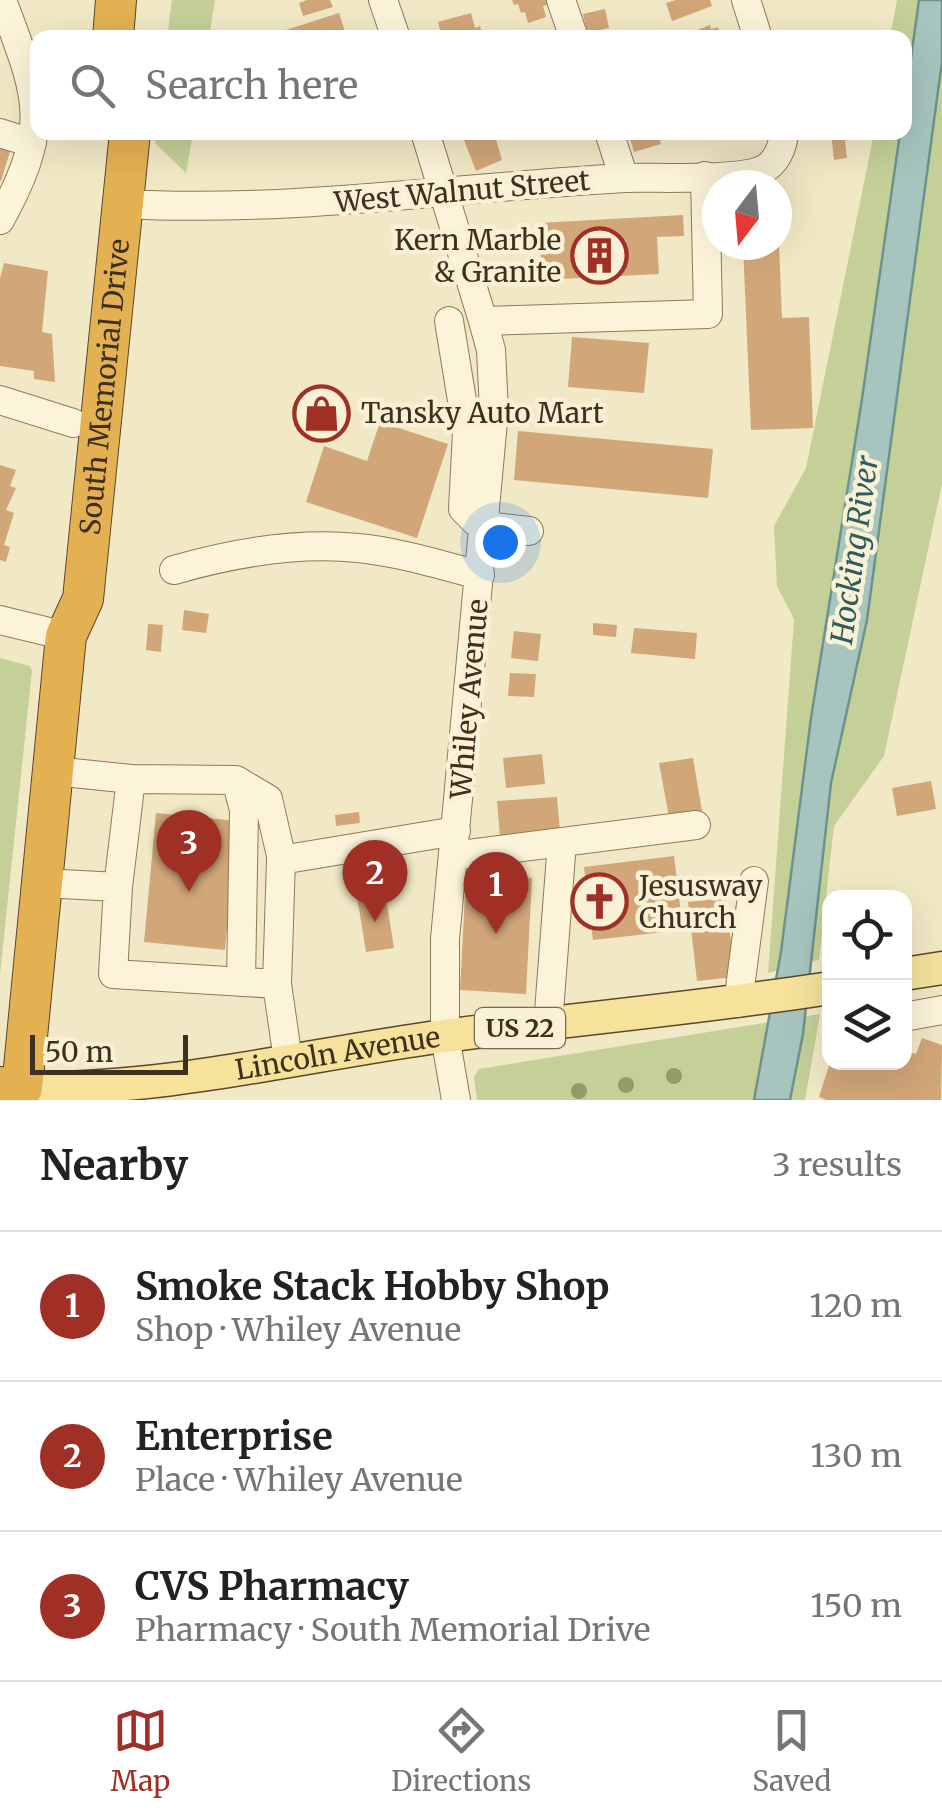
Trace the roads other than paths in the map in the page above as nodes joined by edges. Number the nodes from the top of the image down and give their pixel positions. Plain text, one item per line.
1 (2, 0) edge
2 (116, 0) edge
3 (143, 0) edge
4 (383, 0) edge
5 (561, 0) edge
6 (746, 0) edge
7 (113, 30) edge
8 (140, 30) edge
9 (393, 30) edge
10 (571, 30) edge
11 (755, 30) edge
12 (30, 81) edge
13 (0, 133) edge
14 (32, 140) edge
15 (102, 140) edge
16 (129, 140) edge
17 (428, 140) edge
18 (612, 140) edge
19 (782, 140) edge
20 (32, 143) junction
21 (762, 170) edge
22 (702, 176) edge
23 (624, 178) junction
24 (444, 193) junction
25 (122, 204) junction
26 (0, 220) edge
27 (707, 260) edge
28 (449, 321) dead end
29 (483, 321) junction
30 (0, 400) edge
31 (74, 423) junction
32 (485, 524) junction
33 (528, 532) dead end
34 (174, 570) dead end
35 (480, 575) junction
36 (0, 620) edge
37 (66, 636) junction
38 (54, 770) junction
39 (131, 779) junction
40 (236, 780) junction
41 (696, 825) dead end
42 (562, 842) junction
43 (454, 843) junction
44 (282, 860) junction
45 (754, 880) dead end
46 (42, 883) junction
47 (118, 887) junction
48 (942, 968) edge
49 (912, 973) edge
50 (241, 982) junction
51 (277, 984) junction
52 (822, 989) edge
53 (745, 1001) junction
54 (942, 1010) edge
55 (912, 1016) edge
56 (548, 1024) junction
57 (445, 1036) junction
58 (288, 1060) junction
59 (15, 1092) edge
60 (456, 1100) edge

1 - 12 street
2 - 7 highway
3 - 8 highway
4 - 9 street
5 - 10 street
6 - 11 street
13 - 20 street
14 - 20 street
15 - 31 highway, South Memorial Drive
16 - 25 highway, South Memorial Drive
17 - 24 street, Whiley Avenue
18 - 23 street
19 - 21 street, West Walnut Street
20 - 26 street
22 - 23 street, West Walnut Street
23 - 24 street, West Walnut Street
24 - 25 street, West Walnut Street
24 - 29 street, Whiley Avenue
25 - 37 highway, South Memorial Drive
27 - 29 street
28 - 32 street
29 - 32 street, Whiley Avenue
30 - 31 street
31 - 37 highway, South Memorial Drive
32 - 33 street
32 - 35 street, Whiley Avenue
34 - 35 street
35 - 43 street, Whiley Avenue
36 - 37 street
37 - 38 highway, South Memorial Drive
38 - 39 street
38 - 46 highway, South Memorial Drive
39 - 40 street
39 - 47 street
40 - 44 street
40 - 50 street
41 - 42 street
42 - 43 street
42 - 56 street
43 - 44 street
43 - 57 street, Whiley Avenue
44 - 51 street
45 - 53 street
46 - 47 street
46 - 59 highway, South Memorial Drive
47 - 50 street
48 - 49 main road
50 - 51 street
51 - 58 street
52 - 53 main road, Lincoln Avenue / US 22
53 - 56 main road, Lincoln Avenue / US 22
54 - 55 street
56 - 57 main road, Lincoln Avenue / US 22
57 - 58 main road, Lincoln Avenue / US 22
57 - 60 street, Whiley Avenue
58 - 59 main road, Lincoln Avenue / US 22

